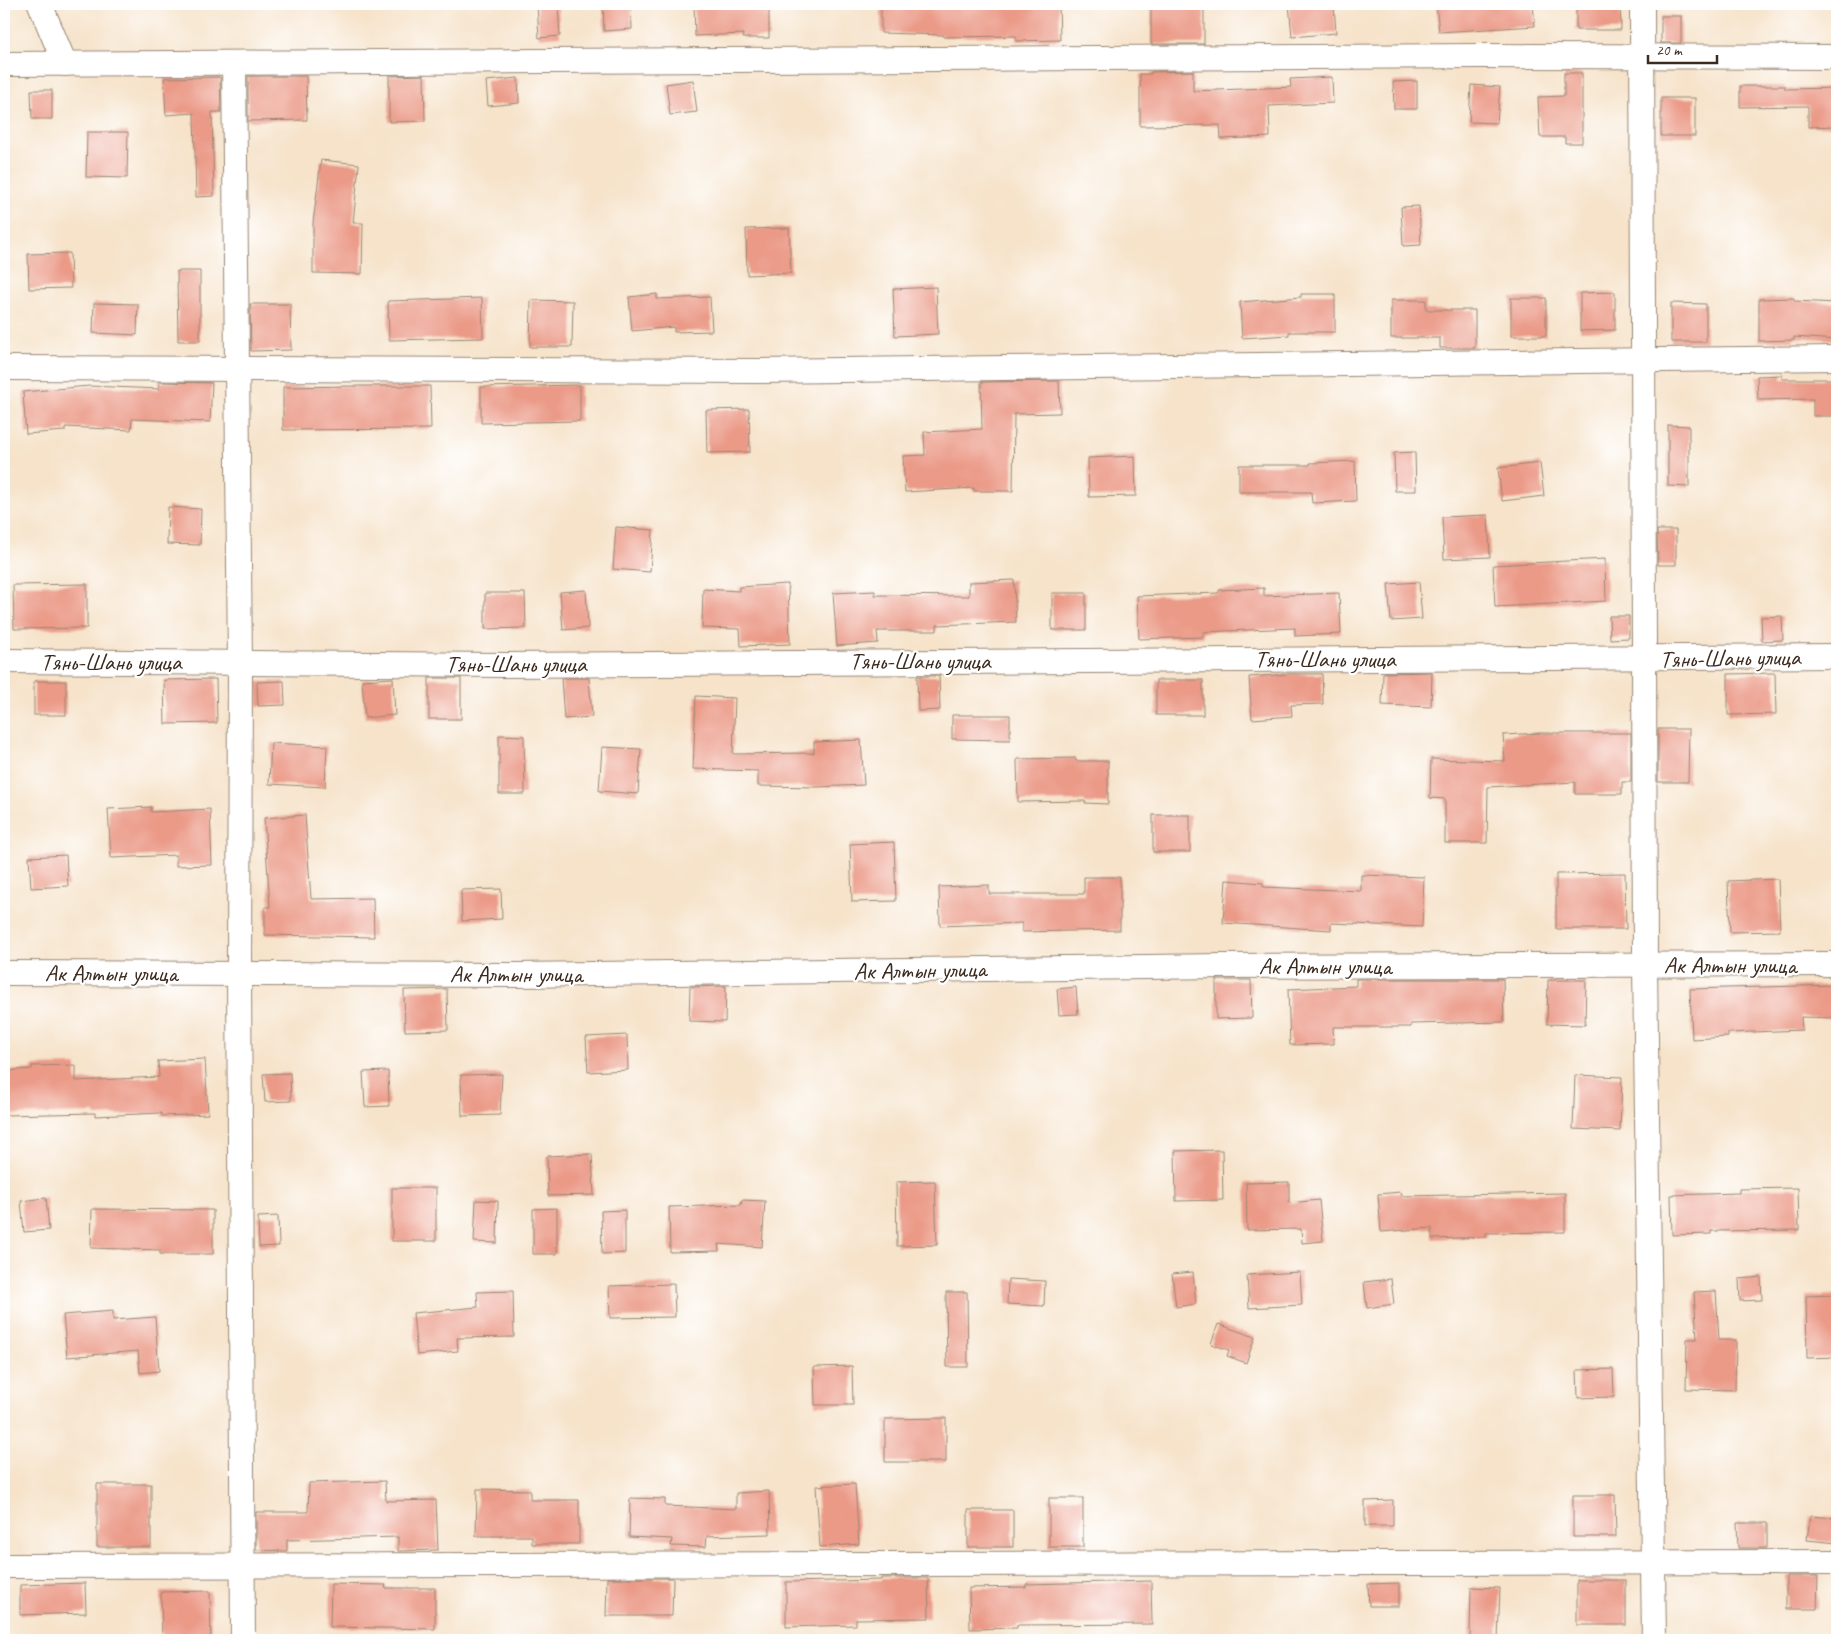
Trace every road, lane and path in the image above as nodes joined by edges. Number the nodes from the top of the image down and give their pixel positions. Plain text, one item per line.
1 (40, 4) edge
2 (1642, 4) edge
3 (1642, 57) junction
4 (1837, 57) edge
5 (234, 63) junction
6 (4, 64) edge
7 (65, 64) junction
8 (1837, 358) edge
9 (1643, 359) junction
10 (4, 368) edge
11 (236, 369) junction
12 (1837, 656) edge
13 (1644, 659) junction
14 (4, 661) edge
15 (240, 663) junction
16 (1837, 964) edge
17 (1645, 965) junction
18 (4, 973) edge
19 (239, 974) junction
20 (1653, 1562) junction
21 (1837, 1562) edge
22 (4, 1566) edge
23 (243, 1566) junction
24 (243, 1640) edge
25 (1654, 1640) edge

1 - 7 street
2 - 3 street
3 - 4 street
3 - 5 street
3 - 9 street
5 - 7 street
5 - 11 street
6 - 7 street
8 - 9 street
9 - 11 street
9 - 13 street
10 - 11 street
11 - 15 street
12 - 13 street, Тянь-Шань улица
13 - 15 street, Тянь-Шань улица
13 - 17 street
14 - 15 street, Тянь-Шань улица
15 - 19 street
16 - 17 street, Ак Алтын улица
17 - 19 street, Ак Алтын улица
17 - 20 street
18 - 19 street, Ак Алтын улица
19 - 23 street
20 - 21 street
20 - 23 street
20 - 25 street
22 - 23 street
23 - 24 street

